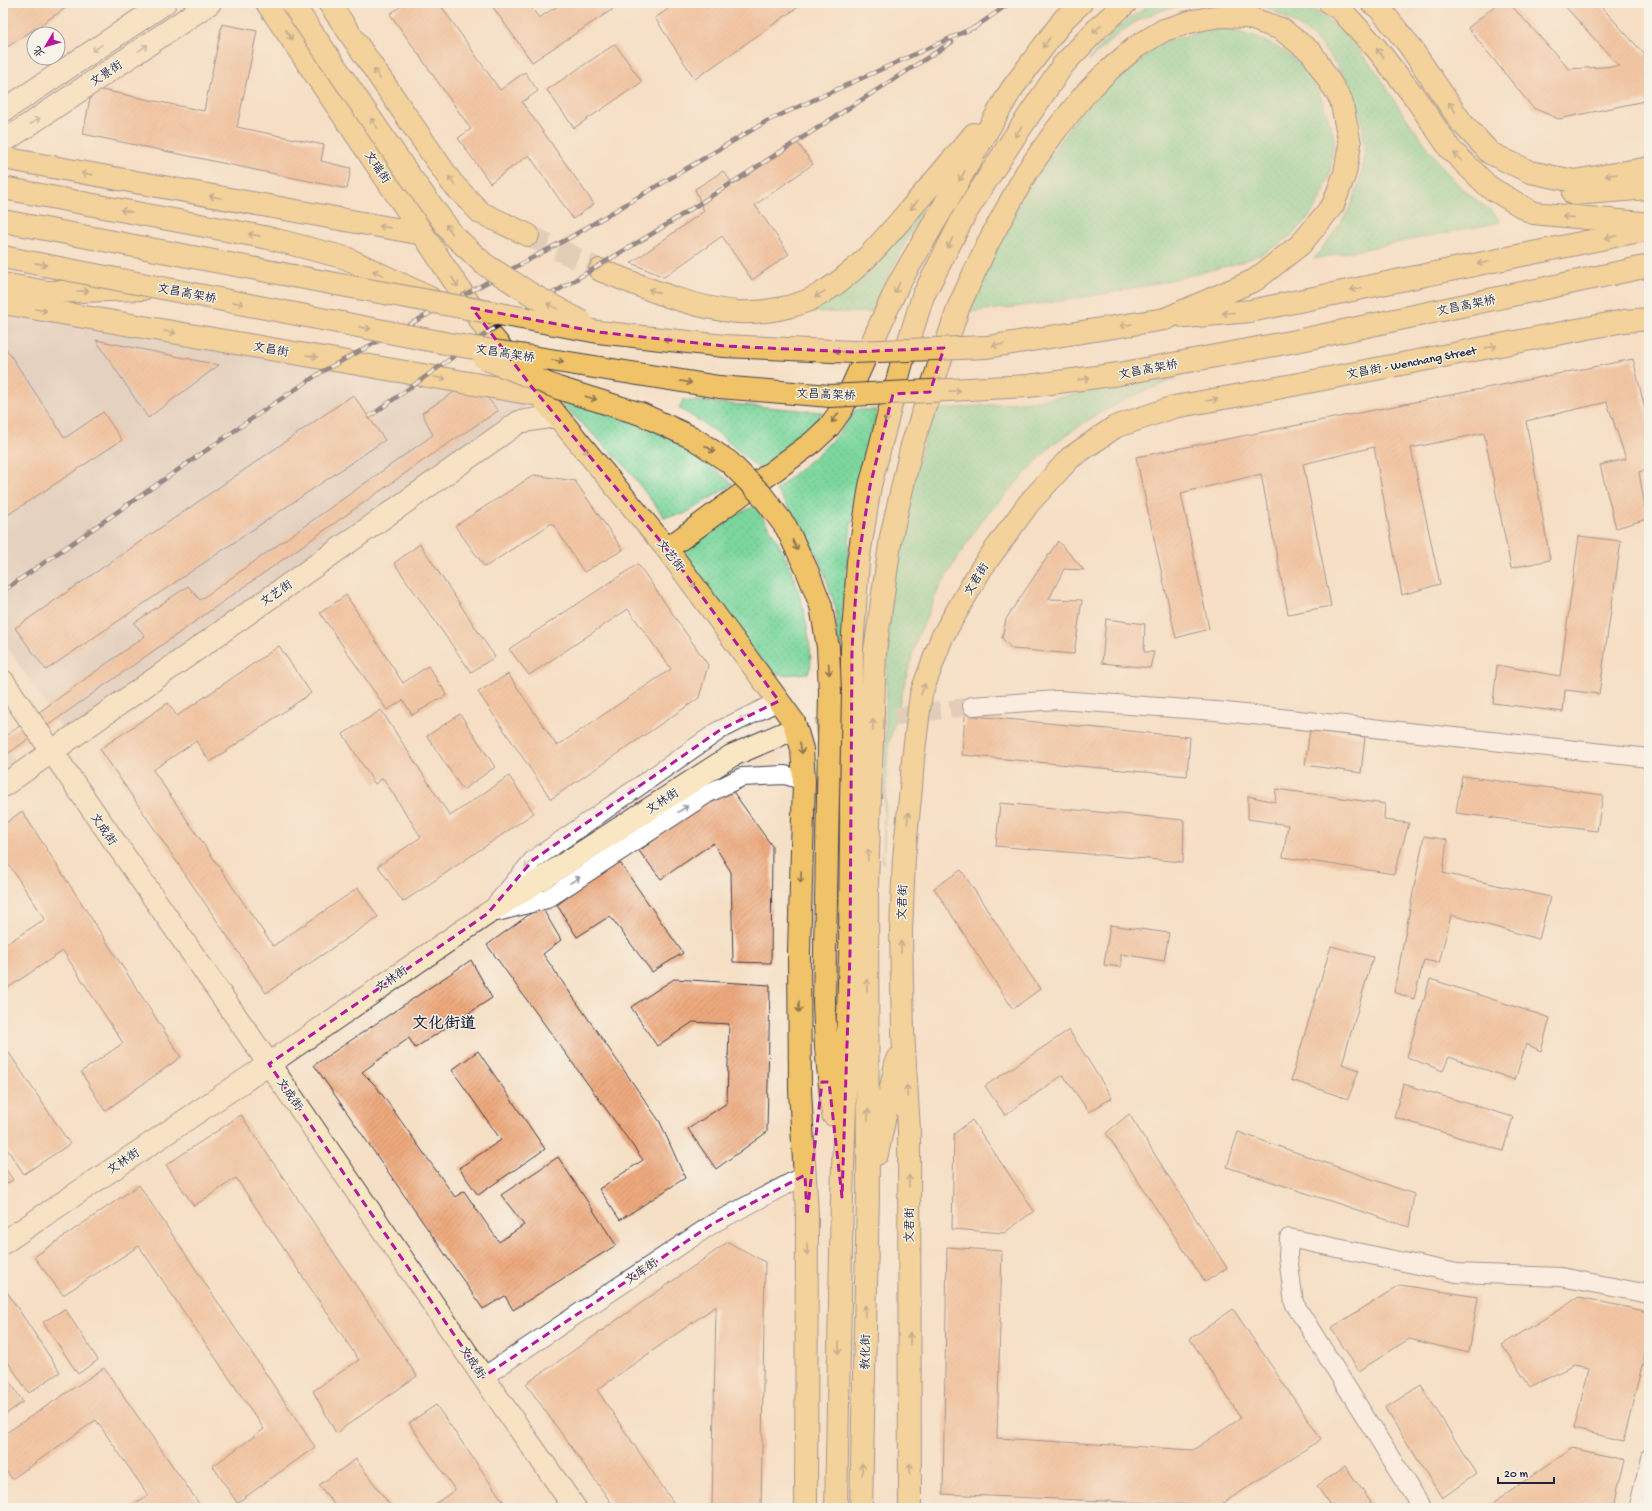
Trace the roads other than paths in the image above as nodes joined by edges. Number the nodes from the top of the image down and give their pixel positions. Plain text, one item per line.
1 (165, 3) edge
2 (210, 3) edge
3 (266, 3) edge
4 (292, 3) edge
5 (329, 3) edge
6 (1081, 3) edge
7 (1126, 3) edge
8 (1330, 3) edge
9 (1372, 3) edge
10 (1012, 90) junction
11 (3, 111) edge
12 (3, 142) edge
13 (3, 158) edge
14 (1648, 181) edge
15 (3, 188) edge
16 (3, 221) edge
17 (1649, 224) edge
18 (1649, 229) edge
19 (423, 234) junction
20 (528, 235) tunnel mouth
21 (3, 257) edge
22 (1649, 266) edge
23 (600, 270) tunnel mouth
24 (3, 284) edge
25 (165, 288) junction
26 (438, 302) junction
27 (3, 303) edge
28 (1649, 314) edge
29 (1165, 319) junction
30 (1649, 319) edge
31 (1624, 321) junction
32 (488, 332) joint
33 (598, 332) junction
34 (450, 344) junction
35 (539, 395) junction
36 (1174, 407) joint
37 (556, 416) junction
38 (667, 549) junction
39 (3, 681) edge
40 (779, 701) junction
41 (972, 706) tunnel mouth
42 (789, 731) tunnel mouth
43 (51, 752) junction
44 (1649, 758) edge
45 (804, 781) junction
46 (3, 786) edge
47 (487, 914) junction
48 (903, 1032) junction
49 (826, 1048) junction
50 (269, 1064) junction
51 (805, 1175) junction
52 (868, 1196) junction
53 (842, 1197) junction
54 (807, 1215) junction
55 (3, 1243) edge
56 (1649, 1294) edge
57 (483, 1377) junction
58 (1649, 1459) edge
59 (576, 1508) edge
60 (806, 1508) edge
61 (836, 1508) edge
62 (861, 1508) edge
63 (910, 1508) edge
64 (1422, 1508) edge
65 (1638, 1508) edge

1 -> 11 street
12 -> 2 street, 文景街
3 -> 19 highway, 文瑞街
33 -> 4 highway, bridge
20 -> 5 highway
6 -> 10 highway
7 -> 53 highway
17 -> 8 highway
14 -> 9 highway
10 -> 23 highway
10 -> 38 highway
19 -> 13 highway
26 -> 15 highway
16 - 26 highway, bridge
18 -> 29 highway
19 -> 32 highway, 文瑞街
21 -> 25 highway, 文昌高架桥, bridge
34 -> 22 highway, 文昌高架桥, bridge
24 -> 25 highway, bridge
25 -> 34 highway, 文昌高架桥, bridge
26 - 33 highway, bridge
27 -> 35 highway, 文昌街
28 - 31 highway
29 -> 33 highway, bridge
52 -> 29 highway
30 - 31 highway, 文昌街 - Wenchang Street
36 -> 31 highway, 文昌街 - Wenchang Street
32 - 35 highway, 文艺街
34 -> 49 highway, bridge
35 - 37 highway, 文艺街
48 -> 36 highway, 文君街
37 -> 38 highway, 文艺街
37 - 43 street, 文艺街
38 -> 40 highway, 文艺街
39 - 43 street, 文成街
40 -> 45 highway
40 -> 47 street
41 - 44 street
42 - 47 street, 文林街
43 - 46 street, 文艺街
43 - 50 street, 文成街
47 -> 45 street
45 -> 51 highway
47 - 50 street, 文林街
48 - 52 highway
63 -> 48 highway, 文君街
49 - 53 highway
49 - 54 highway
50 - 55 street, 文林街
50 - 57 street, 文成街
51 - 54 highway
51 - 57 street, 文库街
62 -> 52 highway, 教化街
53 -> 61 highway
54 -> 60 highway
56 - 64 street
57 - 59 street, 文成街
58 - 65 street

